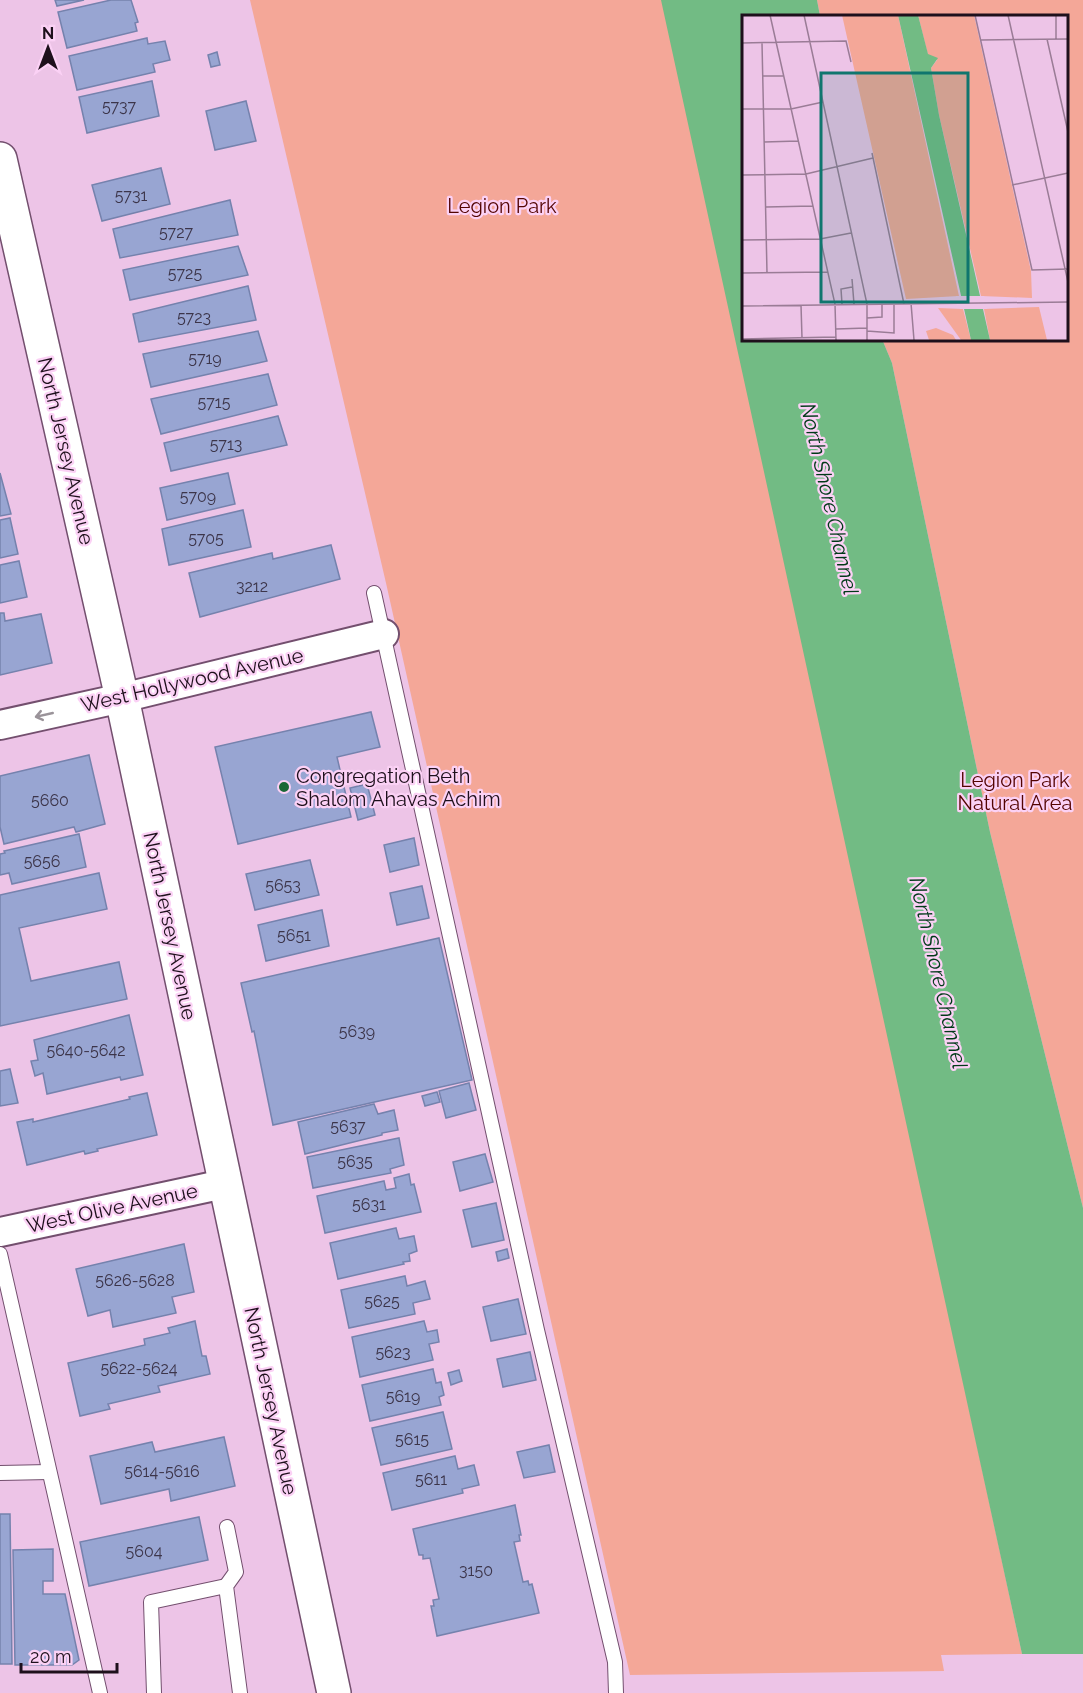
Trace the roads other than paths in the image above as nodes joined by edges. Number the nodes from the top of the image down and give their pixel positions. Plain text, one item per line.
1 (0, 159) edge
2 (6, 217) edge
3 (374, 593) dead end
4 (384, 634) junction
5 (122, 698) junction
6 (0, 724) edge
7 (224, 1184) junction
8 (0, 1232) edge
9 (0, 1254) edge
10 (49, 1472) junction
11 (0, 1473) edge
12 (227, 1527) dead end
13 (226, 1586) junction
14 (100, 1693) edge
15 (154, 1693) edge
16 (240, 1693) edge
17 (334, 1693) edge
18 (616, 1693) edge

1 - 2 main road, North Jersey Avenue
2 - 5 main road, North Jersey Avenue
3 - 4 lane
4 - 5 street, West Hollywood Avenue
4 - 18 lane
5 -> 6 street, West Hollywood Avenue
5 - 7 main road, North Jersey Avenue
7 - 8 street, West Olive Avenue
7 - 17 main road, North Jersey Avenue
9 - 10 lane
10 - 11 lane
10 - 14 lane
12 - 13 lane
13 - 15 lane
13 - 16 lane

